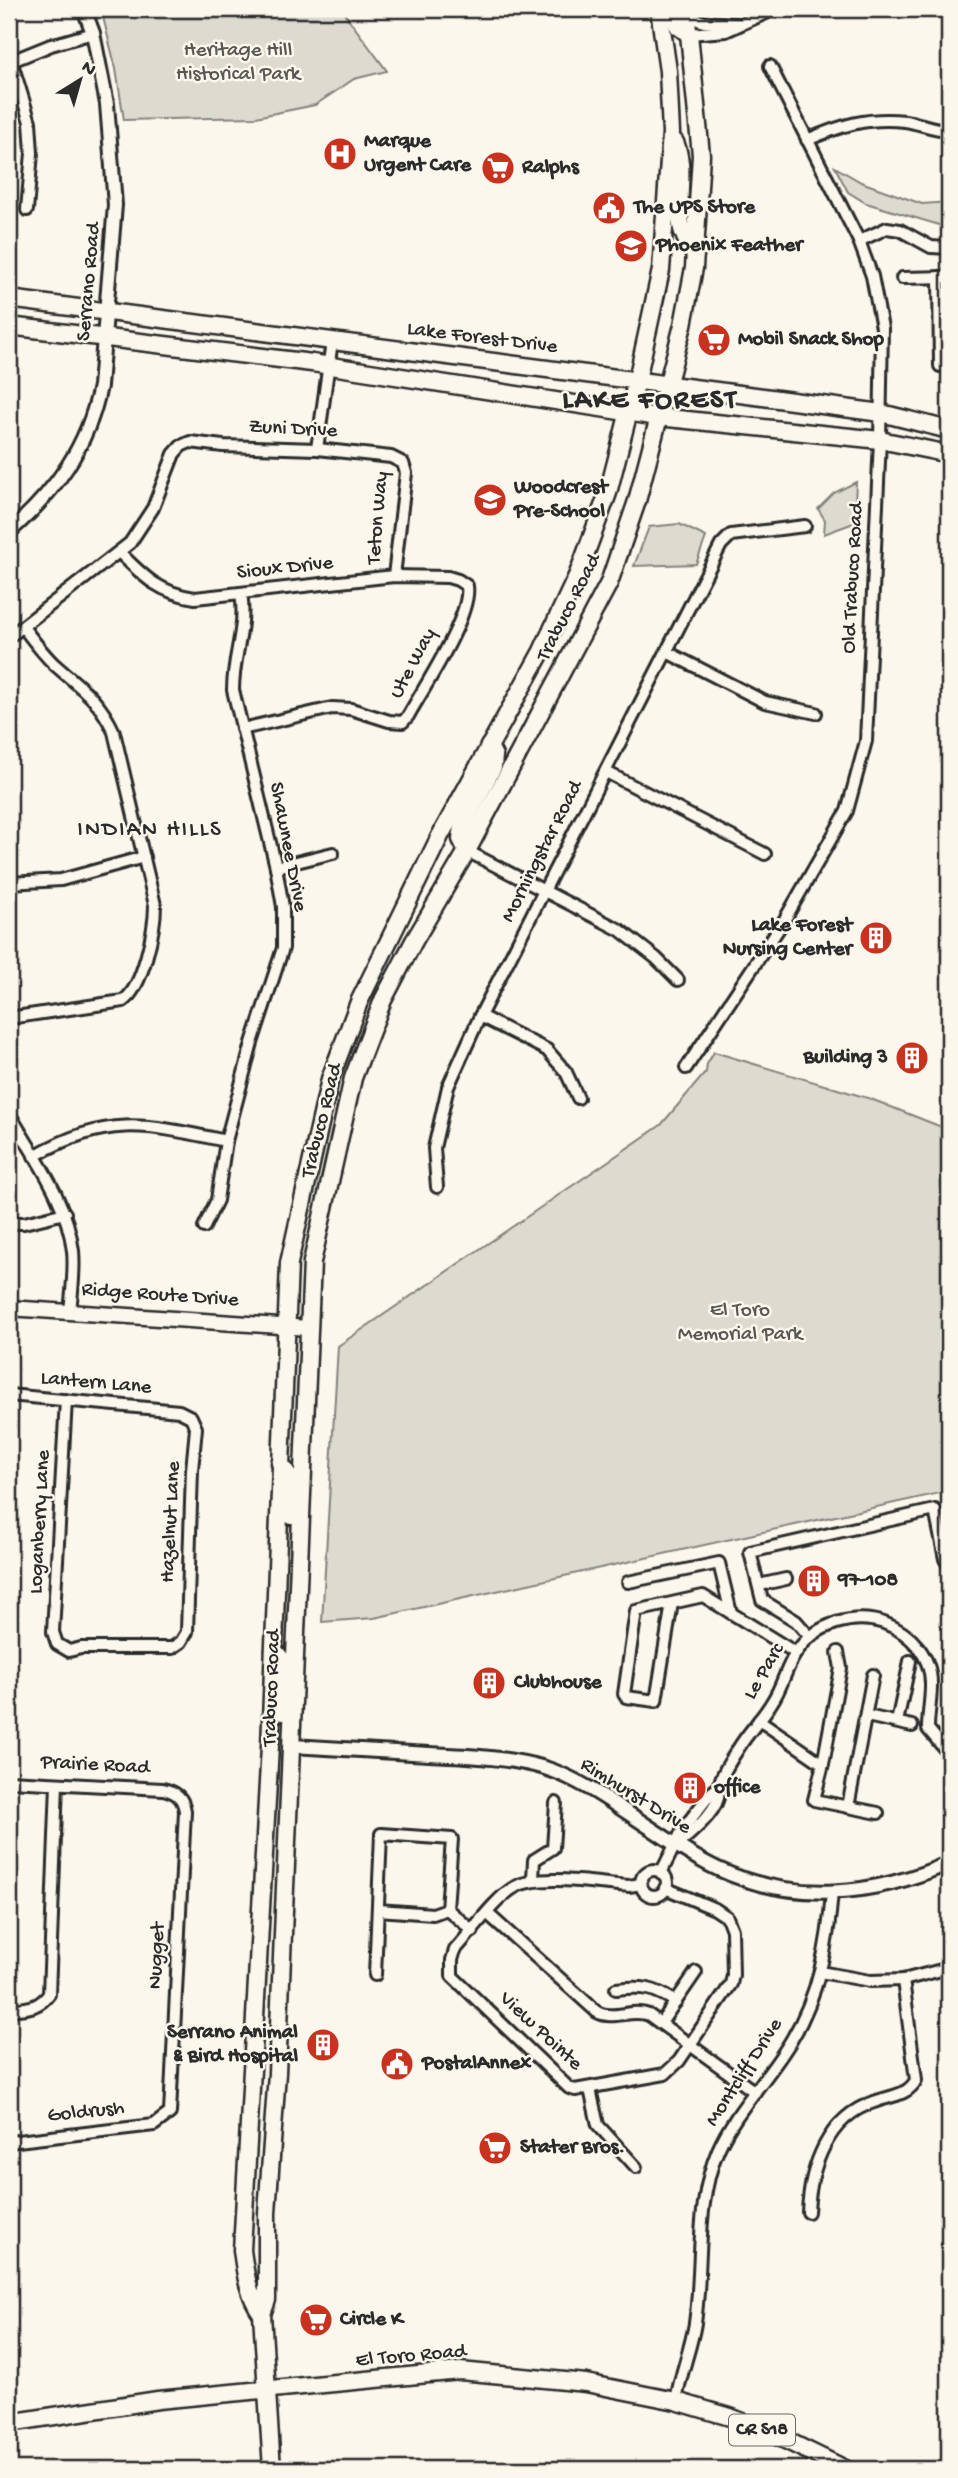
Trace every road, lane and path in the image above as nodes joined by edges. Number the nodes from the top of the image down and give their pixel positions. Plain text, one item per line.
1 (84, 9) edge
2 (659, 9) edge
3 (775, 9) edge
4 (680, 11) edge
5 (740, 24) junction
6 (93, 33) junction
7 (689, 34) junction
8 (666, 54) junction
9 (10, 61) edge
10 (770, 66) dead end
11 (949, 130) edge
12 (671, 133) junction
13 (700, 134) junction
14 (807, 139) junction
15 (27, 210) dead end
16 (859, 242) junction
17 (949, 248) edge
18 (695, 255) junction
19 (944, 277) edge
20 (902, 278) dead end
21 (9, 299) edge
22 (107, 312) junction
23 (9, 326) edge
24 (104, 339) junction
25 (332, 341) junction
26 (329, 365) junction
27 (949, 366) edge
28 (637, 380) junction
29 (667, 383) junction
30 (629, 411) junction
31 (881, 413) junction
32 (658, 417) junction
33 (949, 430) edge
34 (880, 440) junction
35 (317, 449) junction
36 (949, 454) edge
37 (403, 463) joint
38 (805, 526) dead end
39 (9, 532) edge
40 (119, 552) junction
41 (394, 576) junction
42 (467, 586) joint
43 (241, 593) junction
44 (23, 626) junction
45 (9, 637) edge
46 (667, 652) junction
47 (816, 713) dead end
48 (243, 729) junction
49 (489, 746) junction
50 (606, 772) junction
51 (467, 851) junction
52 (333, 853) dead end
53 (765, 854) dead end
54 (144, 857) junction
55 (275, 867) junction
56 (9, 883) edge
57 (544, 890) junction
58 (678, 980) dead end
59 (480, 1016) junction
60 (9, 1018) edge
61 (686, 1068) dead end
62 (579, 1098) dead end
63 (9, 1113) edge
64 (226, 1140) junction
65 (34, 1156) junction
66 (437, 1187) dead end
67 (65, 1213) junction
68 (9, 1223) edge
69 (204, 1227) dead end
70 (9, 1308) edge
71 (70, 1311) junction
72 (285, 1326) junction
73 (309, 1328) junction
74 (9, 1395) edge
75 (66, 1400) junction
76 (179, 1411) joint
77 (280, 1463) junction
78 (301, 1547) junction
79 (949, 1565) edge
80 (786, 1579) dead end
81 (628, 1582) dead end
82 (759, 1585) junction
83 (672, 1603) junction
84 (731, 1613) junction
85 (810, 1637) junction
86 (181, 1642) joint
87 (273, 1649) junction
88 (838, 1652) dead end
89 (796, 1653) junction
90 (910, 1661) dead end
91 (873, 1675) dead end
92 (867, 1716) junction
93 (759, 1720) junction
94 (897, 1722) junction
95 (912, 1726) dead end
96 (292, 1746) junction
97 (949, 1754) edge
98 (823, 1765) junction
99 (9, 1781) edge
100 (57, 1784) junction
101 (178, 1795) joint
102 (556, 1803) dead end
103 (848, 1807) junction
104 (877, 1812) dead end
105 (266, 1814) junction
106 (676, 1845) junction
107 (949, 1863) edge
108 (661, 1873) junction
109 (533, 1879) junction
110 (641, 1884) junction
111 (665, 1888) junction
112 (832, 1892) junction
113 (447, 1909) junction
114 (378, 1910) junction
115 (488, 1914) junction
116 (473, 1931) junction
117 (258, 1958) junction
118 (949, 1968) edge
119 (696, 1972) dead end
120 (820, 1972) junction
121 (375, 1975) dead end
122 (903, 1980) junction
123 (616, 1989) dead end
124 (676, 2002) junction
125 (9, 2010) edge
126 (661, 2023) junction
127 (691, 2043) junction
128 (276, 2073) junction
129 (590, 2089) junction
130 (755, 2092) junction
131 (164, 2117) joint
132 (9, 2141) edge
133 (636, 2168) dead end
134 (808, 2212) dead end
135 (262, 2314) junction
136 (268, 2390) junction
137 (676, 2401) junction
138 (9, 2423) edge
139 (272, 2469) edge
140 (845, 2469) edge

1 - 6 street, Serrano Road
2 - 8 main road, Trabuco Road
3 - 5 street
4 - 5 street
4 - 7 main road
5 - 7 street
6 - 9 street
6 - 22 street, Serrano Road
7 - 13 main road, Trabuco Road
8 - 12 main road, Trabuco Road
8 - 13 main road
9 - 15 street
10 - 14 street, Old Trabuco Road
11 - 14 street
12 - 18 main road
12 - 28 main road, Trabuco Road
13 - 18 main road, Trabuco Road
14 - 16 street, Old Trabuco Road
16 - 17 street
16 - 31 street, Old Trabuco Road
18 - 29 main road, Trabuco Road
19 - 20 street
19 - 27 street
21 - 22 main road, Lake Forest Drive
22 - 24 street, Serrano Road
22 - 25 main road, Lake Forest Drive
23 - 24 main road
24 - 26 main road
24 - 39 street, Serrano Road
25 - 26 street
25 - 28 main road, Lake Forest Drive
26 - 30 main road
26 - 35 street
28 - 29 main road, Lake Forest Drive
28 - 30 main road, Trabuco Road
29 - 31 main road, Lake Forest Drive
29 - 32 main road, Trabuco Road
30 - 32 main road
30 - 49 main road, Trabuco Road
31 - 33 main road, Lake Forest Drive
31 - 34 street, Old Trabuco Road
32 - 34 main road
32 - 51 main road, Trabuco Road
34 - 36 main road
34 - 61 street, Old Trabuco Road
35 - 37 street, Zuni Drive
35 - 40 street, Zuni Drive
37 - 41 street, Teton Way
38 - 46 street, Morningstar Road
40 - 43 street, Sioux Drive
40 - 44 street
41 - 42 street, Sioux Drive
41 - 43 street, Sioux Drive
42 - 48 street, Ute Way
43 - 48 street, Shawnee Drive
44 - 45 street
44 - 54 street
46 - 47 street
46 - 50 street, Morningstar Road
48 - 55 street, Shawnee Drive
49 - 51 main road
49 - 72 main road, Trabuco Road
50 - 53 street
50 - 57 street, Morningstar Road
51 - 57 street
51 - 73 main road, Trabuco Road
52 - 55 street
54 - 56 street
54 - 60 street
55 - 64 street, Shawnee Drive
57 - 58 street
57 - 59 street, Morningstar Road
59 - 62 street
59 - 66 street, Morningstar Road
63 - 65 street
64 - 65 street
64 - 69 street, Shawnee Drive
65 - 67 street
67 - 68 street
67 - 71 street
70 - 71 main road, Ridge Route Drive
71 - 72 main road, Ridge Route Drive
72 - 73 main road, Ridge Route Drive
72 - 77 main road, Trabuco Road
73 - 78 main road, Trabuco Road
74 - 75 street, Lantern Lane
75 - 76 street, Lantern Lane
75 - 86 street, Loganberry Lane
76 - 86 street, Hazelnut Lane
77 - 78 main road
77 - 87 main road, Trabuco Road
78 - 96 main road, Trabuco Road
79 - 82 street
80 - 82 street
81 - 84 street
82 - 85 street
83 - 83 street
83 - 84 street
84 - 89 street
85 - 89 street, Le Parc
85 - 97 street, Le Parc
87 - 96 main road
87 - 105 main road, Trabuco Road
88 - 98 street
89 - 93 street, Le Parc
90 - 94 street
91 - 92 street
92 - 94 street
92 - 103 street
93 - 98 street
93 - 106 street, Le Parc
94 - 95 street
96 - 105 main road
96 - 106 street, Rimhurst Drive
96 - 128 main road, Trabuco Road
98 - 103 street
99 - 100 street, Prairie Road
100 - 101 street, Prairie Road
100 - 125 street
101 - 131 street, Nugget
102 - 109 street
103 - 104 street
105 - 117 main road, Trabuco Road
106 - 108 street, Le Parc
106 - 112 street, Rimhurst Drive
107 - 112 street, Rimhurst Drive
108 - 110 street
108 - 111 street
109 - 110 street
109 - 115 street
110 - 111 street
111 - 127 street, View Pointe
112 - 120 street, Montcliff Drive
113 - 114 street
113 - 114 street
113 - 116 street
114 - 121 street
115 - 116 street
115 - 126 street
116 - 129 street, View Pointe
117 - 128 main road
117 - 135 main road, Trabuco Road
118 - 122 street
119 - 124 street
120 - 122 street
120 - 130 street, Montcliff Drive
122 - 134 street
123 - 124 street
124 - 126 street
126 - 127 street
127 - 129 street, View Pointe
127 - 130 street
128 - 135 main road, Trabuco Road
129 - 133 street
130 - 137 street, Montcliff Drive
131 - 132 street, Goldrush
135 - 136 main road, Trabuco Road
136 - 137 main road, El Toro Road / CR S18
136 - 138 main road, El Toro Road / CR S18
136 - 139 main road, Trabuco Road
137 - 140 main road, El Toro Road / CR S18

